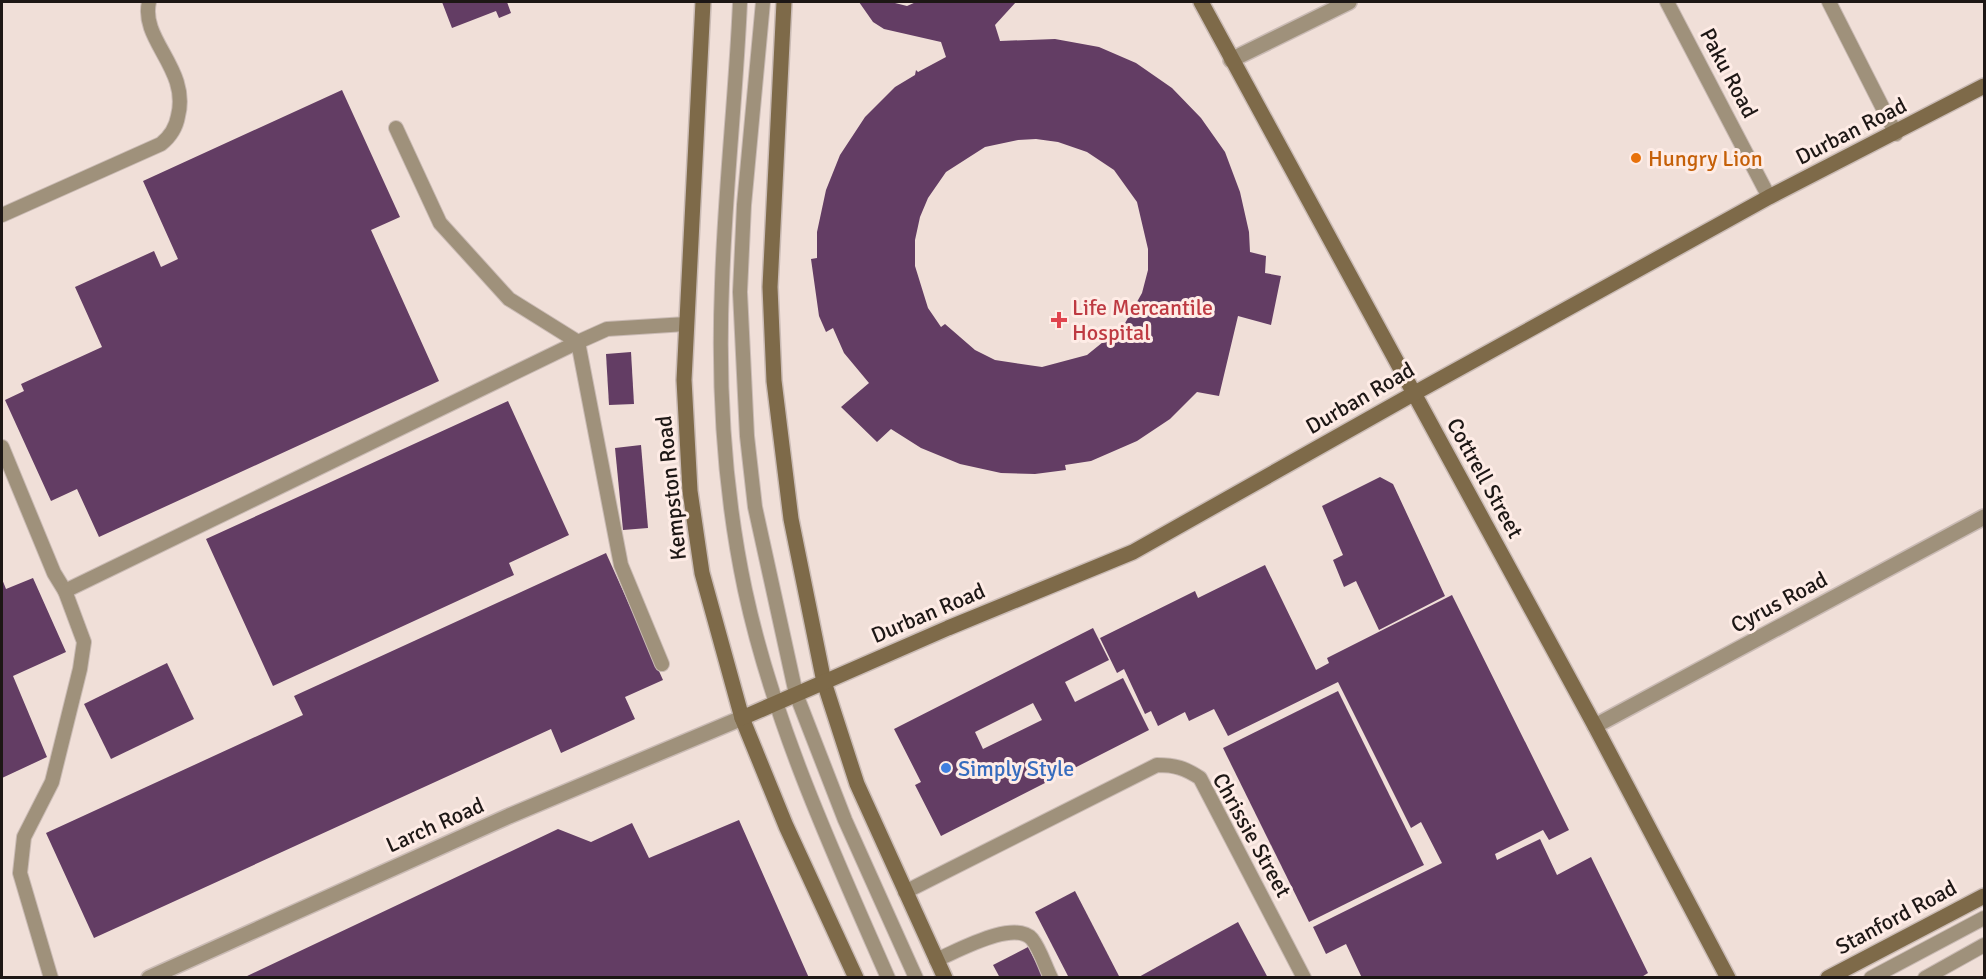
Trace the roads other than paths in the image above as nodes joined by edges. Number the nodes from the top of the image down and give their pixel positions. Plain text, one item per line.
1 (149, 2) edge
2 (703, 2) edge
3 (740, 2) edge
4 (763, 2) edge
5 (784, 2) edge
6 (1201, 2) edge
7 (1349, 2) edge
8 (1667, 2) edge
9 (1829, 2) edge
10 (1231, 60) junction
11 (1984, 86) edge
12 (396, 129) dead end
13 (1896, 134) junction
14 (1769, 198) junction
15 (2, 215) edge
16 (686, 324) junction
17 (578, 342) junction
18 (1413, 394) junction
19 (2, 447) edge
20 (1984, 517) edge
21 (65, 591) junction
22 (662, 664) dead end
23 (824, 682) junction
24 (796, 694) junction
25 (776, 704) junction
26 (742, 718) junction
27 (1595, 726) junction
28 (905, 892) junction
29 (1984, 896) edge
30 (1984, 918) edge
31 (1984, 945) edge
32 (936, 960) junction
33 (51, 978) edge
34 (148, 978) edge
35 (856, 978) edge
36 (888, 978) edge
37 (916, 978) edge
38 (945, 978) edge
39 (1051, 978) edge
40 (1304, 978) edge
41 (1728, 978) edge
42 (1828, 978) edge
43 (1871, 978) edge
44 (1925, 978) edge

1 - 15 lane
2 - 16 street, Kempston Road
3 - 25 lane
4 - 24 lane
5 - 23 street
6 - 10 street, Cottrell Street
7 - 10 street
8 - 14 lane, Paku Road
9 - 13 lane
10 - 18 street, Cottrell Street
11 - 13 street, Durban Road
12 - 17 lane
13 - 14 street, Durban Road
14 - 18 street, Durban Road
16 - 17 lane
16 - 26 street, Kempston Road
17 - 21 lane
17 - 22 lane
18 - 23 street, Durban Road
18 - 27 street, Cottrell Street
19 - 21 lane
20 - 27 street, Cyrus Road
21 - 33 lane
23 - 24 street, Durban Road
23 - 28 street
24 - 25 street, Durban Road
24 - 37 lane
25 - 26 street, Durban Road
25 - 36 lane
26 - 34 street, Larch Road
26 - 35 street, Kempston Road
27 - 41 street, Cottrell Street
28 - 32 street
28 - 40 lane, Chrissie Street
29 - 42 street, Stanford Road
30 - 43 lane
31 - 44 lane
32 - 38 street
32 - 39 lane

